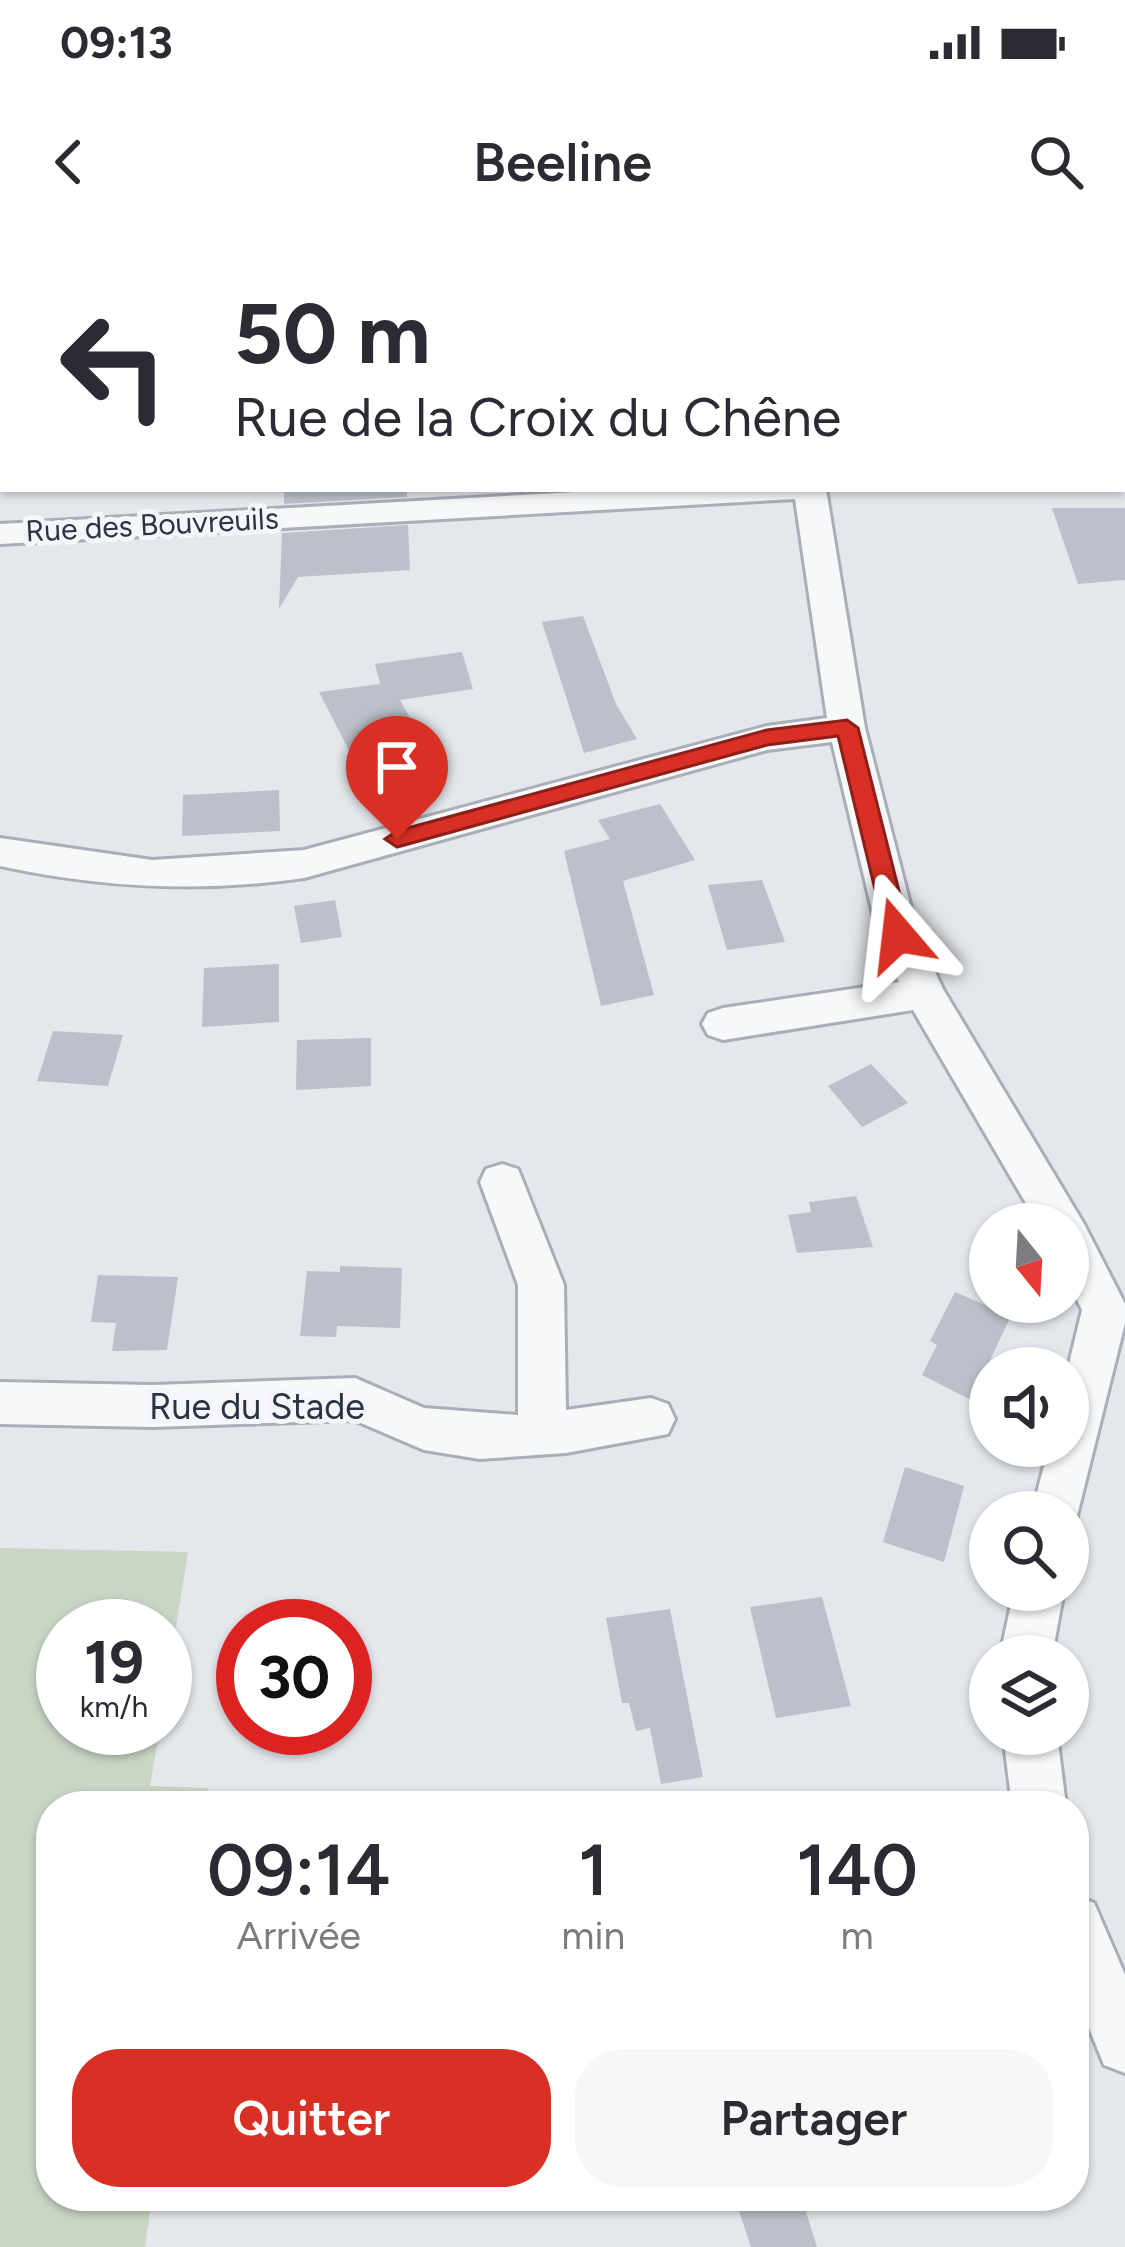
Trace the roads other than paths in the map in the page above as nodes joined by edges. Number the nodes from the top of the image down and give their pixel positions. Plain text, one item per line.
1 (754, 492) edge
2 (808, 492) edge
3 (0, 534) edge
4 (847, 728) junction
5 (0, 852) edge
6 (924, 993) junction
7 (724, 1024) dead end
8 (502, 1182) dead end
9 (1049, 1203) edge
10 (1089, 1271) edge
11 (1115, 1312) edge
12 (0, 1403) edge
13 (650, 1419) dead end
14 (542, 1432) junction
15 (1063, 1491) edge
16 (1033, 1755) edge
17 (1037, 1791) edge
18 (1089, 1959) edge
19 (1125, 2044) edge

1 - 3 street, Rue des Bouvreuils
2 - 4 street
4 - 5 street
4 - 6 street
6 - 7 street
6 - 9 street
8 - 14 street
10 - 11 street
11 - 15 street
12 - 14 street, Rue du Stade
13 - 14 street, Rue du Stade
16 - 17 street
18 - 19 street

